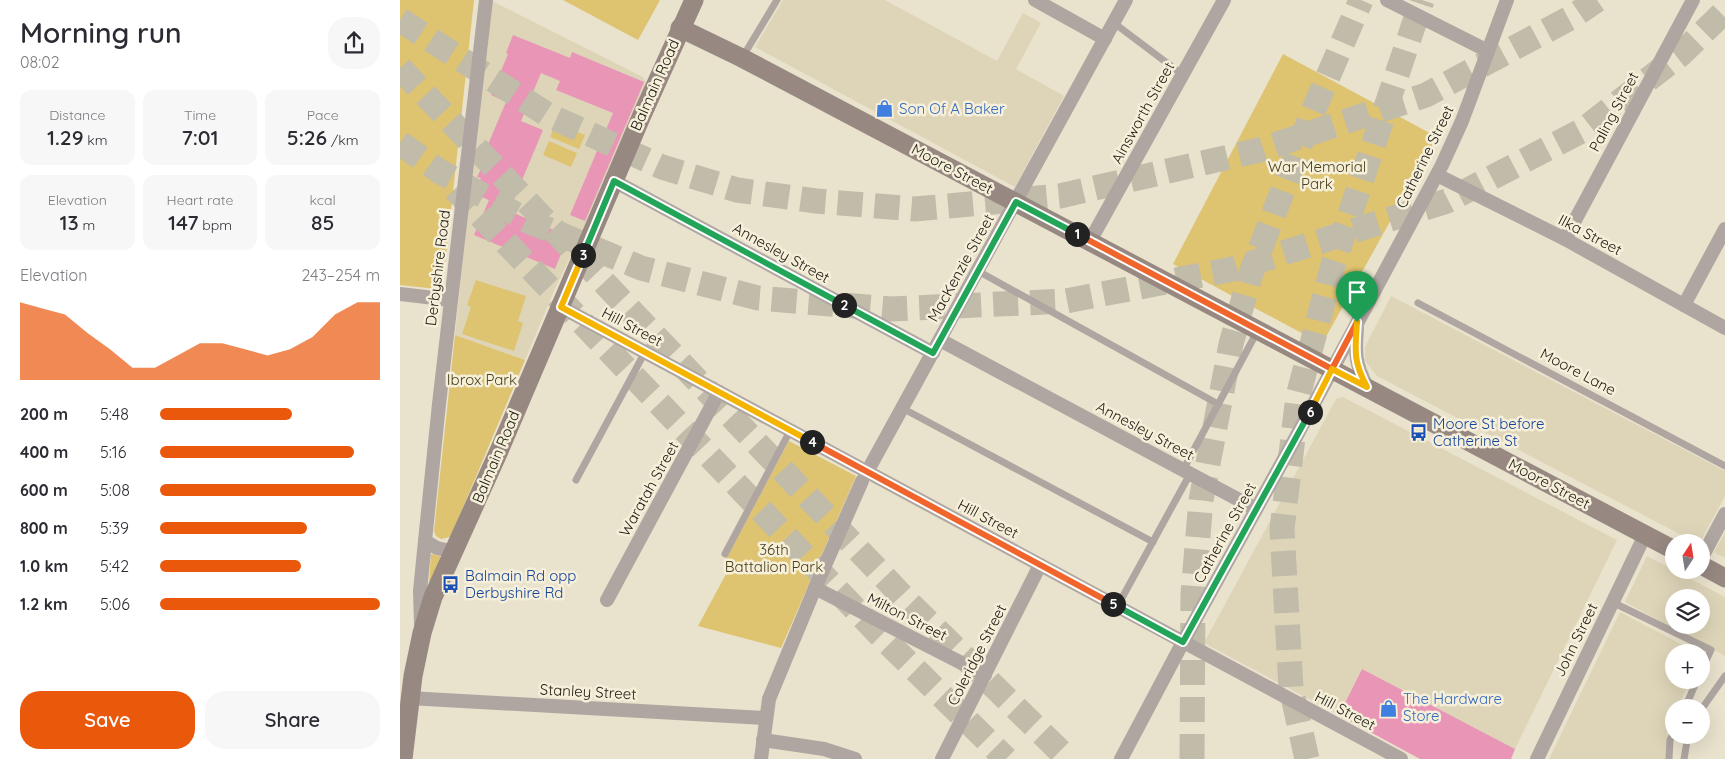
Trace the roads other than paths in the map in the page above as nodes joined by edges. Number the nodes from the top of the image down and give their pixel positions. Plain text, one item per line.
1 (486, 0) edge
2 (694, 0) edge
3 (777, 0) edge
4 (1035, 0) edge
5 (1126, 0) edge
6 (1224, 0) edge
7 (1387, 0) edge
8 (1507, 0) edge
9 (1693, 0) edge
10 (1114, 23) junction
11 (680, 28) junction
12 (1105, 39) junction
13 (1488, 51) junction
14 (742, 58) junction
15 (1183, 75) junction
16 (1437, 174) junction
17 (614, 181) junction
18 (1016, 202) junction
19 (1725, 229) edge
20 (1564, 240) junction
21 (1090, 241) junction
22 (978, 271) junction
23 (400, 294) edge
24 (451, 300) junction
25 (1418, 303) dead end
26 (1684, 305) junction
27 (561, 307) junction
28 (1357, 322) junction
29 (1725, 328) edge
30 (1259, 330) junction
31 (940, 340) junction
32 (645, 352) junction
33 (933, 353) junction
34 (1332, 369) junction
35 (1367, 387) junction
36 (720, 392) junction
37 (1218, 404) junction
38 (902, 408) junction
39 (790, 431) junction
40 (1725, 466) edge
41 (1186, 472) junction
42 (864, 477) junction
43 (576, 480) dead end
44 (1256, 509) junction
45 (1725, 514) edge
46 (1645, 535) junction
47 (425, 541) junction
48 (1152, 542) junction
49 (1710, 542) edge
50 (1665, 545) edge
51 (455, 552) junction
52 (725, 554) dead end
53 (1040, 565) junction
54 (1710, 570) edge
55 (1725, 578) edge
56 (815, 588) junction
57 (607, 600) dead end
58 (1612, 602) junction
59 (1117, 606) junction
60 (422, 633) junction
61 (1183, 642) junction
62 (1699, 644) edge
63 (406, 675) edge
64 (985, 675) junction
65 (1725, 676) edge
66 (409, 698) junction
67 (1709, 699) edge
68 (766, 718) junction
69 (763, 740) junction
70 (1670, 744) edge
71 (1686, 744) edge
72 (1385, 755) edge
73 (838, 756) edge
74 (403, 759) edge
75 (761, 759) edge
76 (855, 759) edge
77 (942, 759) edge
78 (1122, 759) edge
79 (1401, 759) edge
80 (1537, 759) edge
81 (1669, 759) edge
82 (1684, 759) edge

1 - 24 street, Derbyshire Road
2 - 11 main road, Balmain Road
3 - 14 lane
4 - 12 street
5 - 10 street, MacKenzie Street
6 - 15 street, Ainsworth Street
7 - 13 street
8 - 13 street, Catherine Street
9 - 20 street, Paling Street
10 - 12 street, MacKenzie Street
10 - 15 lane
11 - 14 main road, Moore Street
11 - 17 main road, Balmain Road
12 - 18 street, MacKenzie Street
13 - 16 street, Catherine Street
14 - 18 main road, Moore Street
15 - 21 street, Ainsworth Street
16 - 20 street, Ilka Street
16 - 28 street, Catherine Street
17 - 27 main road, Balmain Road
17 - 33 street, Annesley Street
18 - 21 main road, Moore Street
18 - 22 street, MacKenzie Street
19 - 26 street
20 - 26 street, Ilka Street
21 - 30 main road, Moore Street
22 - 31 street, MacKenzie Street
22 - 37 lane
23 - 24 street
24 - 47 street, Derbyshire Road
25 - 40 lane, Moore Lane
26 - 29 street, Ilka Street
27 - 32 street, Hill Street
27 - 51 main road, Balmain Road
28 - 34 street, Catherine Street
28 - 35 street, Catherine Street
30 - 34 main road, Moore Street
30 - 37 lane
31 - 33 street, MacKenzie Street
31 - 41 street, Annesley Street
32 - 36 street, Hill Street
32 - 43 lane
33 - 38 street, MacKenzie Street
34 - 35 main road, Moore Street
34 - 44 street, Catherine Street
35 - 46 main road, Moore Street
36 - 39 street, Hill Street
36 - 57 street, Waratah Street
37 - 41 lane
38 - 42 street, MacKenzie Street
38 - 48 lane
39 - 42 street, Hill Street
39 - 52 lane
41 - 44 street, Annesley Street
41 - 48 lane
42 - 53 street, Hill Street
42 - 56 street, MacKenzie Street
44 - 61 street, Catherine Street
45 - 49 street
46 - 50 main road, Moore Street
46 - 58 street, John Street
47 - 51 street
47 - 60 street, Derbyshire Road
48 - 59 lane
51 - 60 main road, Balmain Road
53 - 59 street, Hill Street
53 - 64 street, Coleridge Street
54 - 55 main road
56 - 64 street, Milton Street
56 - 68 street, MacKenzie Street
58 - 62 lane
58 - 80 street, John Street
59 - 61 street, Hill Street
60 - 63 main road, Balmain Road
61 - 72 street, Hill Street
61 - 78 street, Catherine Street
63 - 66 main road, Balmain Road
64 - 77 street, Coleridge Street
65 - 67 lane
66 - 68 street, Stanley Street
66 - 74 main road, Balmain Road
68 - 69 street, MacKenzie Street
69 - 73 street
69 - 75 street, MacKenzie Street
70 - 81 lane
71 - 82 lane
72 - 79 street, Hill Street
73 - 76 street

